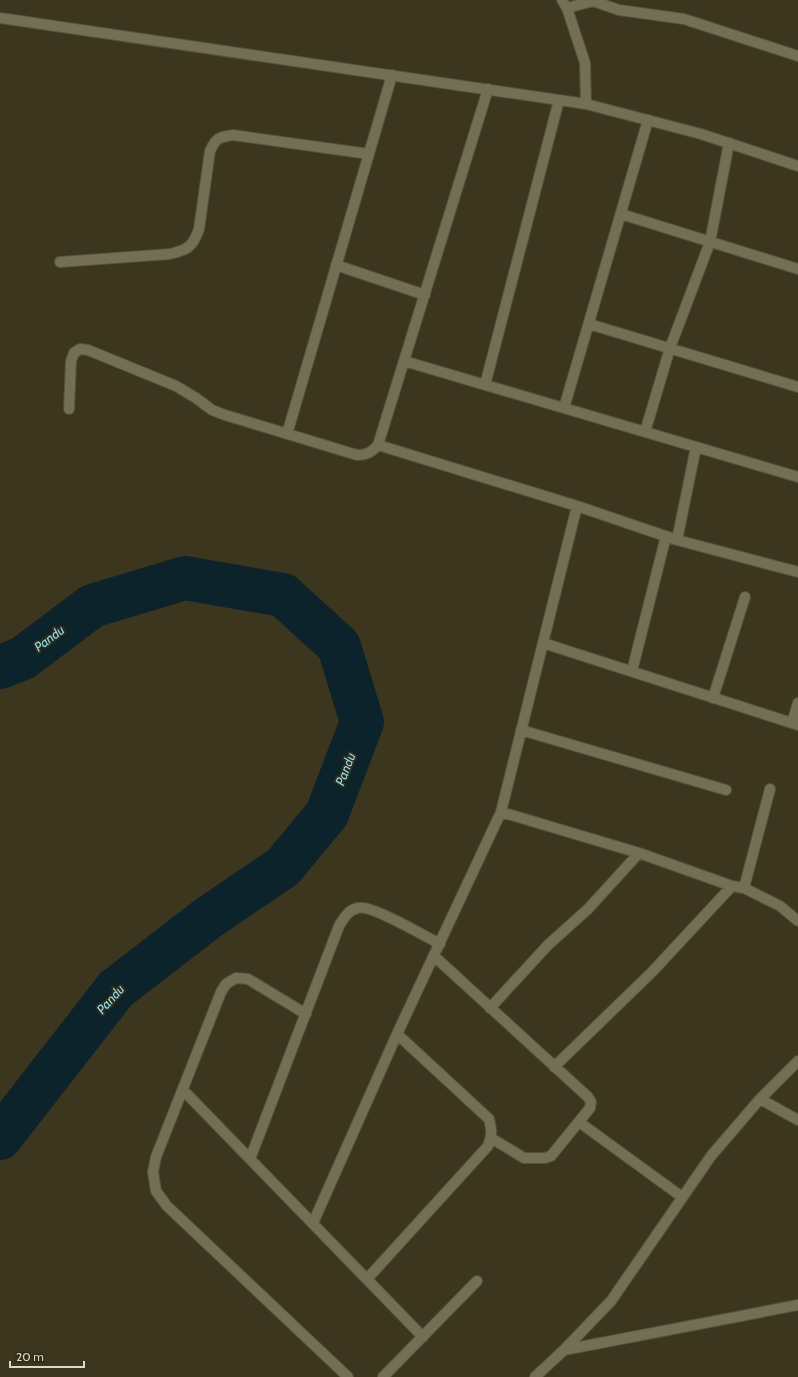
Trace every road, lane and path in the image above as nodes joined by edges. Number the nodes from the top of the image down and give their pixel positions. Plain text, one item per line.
1 (594, 0) edge
2 (564, 4) edge
3 (0, 18) edge
4 (798, 56) edge
5 (392, 76) junction
6 (488, 89) junction
7 (559, 100) junction
8 (586, 104) junction
9 (648, 120) junction
10 (729, 143) junction
11 (369, 154) junction
12 (798, 166) edge
13 (621, 214) junction
14 (710, 242) junction
15 (60, 262) dead end
16 (336, 265) junction
17 (798, 269) edge
18 (425, 295) junction
19 (589, 324) junction
20 (670, 348) junction
21 (404, 361) junction
22 (485, 385) junction
23 (798, 387) edge
24 (564, 408) junction
25 (69, 409) dead end
26 (645, 432) junction
27 (287, 434) junction
28 (378, 445) junction
29 (696, 447) junction
30 (798, 477) edge
31 (577, 506) junction
32 (666, 536) junction
33 (677, 540) junction
34 (798, 572) edge
35 (744, 597) dead end
36 (543, 643) junction
37 (632, 671) junction
38 (713, 698) junction
39 (798, 703) edge
40 (795, 724) edge
41 (521, 730) junction
42 (770, 789) dead end
43 (726, 790) dead end
44 (501, 812) junction
45 (639, 853) junction
46 (732, 886) junction
47 (744, 888) junction
48 (798, 921) edge
49 (440, 944) junction
50 (434, 956) junction
51 (490, 1008) junction
52 (306, 1014) junction
53 (397, 1034) junction
54 (798, 1061) edge
55 (554, 1067) junction
56 (183, 1090) junction
57 (760, 1099) junction
58 (798, 1120) edge
59 (579, 1122) junction
60 (491, 1138) junction
61 (250, 1159) junction
62 (682, 1197) junction
63 (313, 1223) junction
64 (367, 1279) junction
65 (477, 1281) dead end
66 (798, 1305) edge
67 (423, 1336) junction
68 (564, 1350) junction
69 (348, 1377) edge
70 (383, 1377) edge
71 (535, 1377) edge

1 - 2 street
1 - 4 street
2 - 8 street
3 - 5 street
5 - 6 street
5 - 11 street
6 - 7 street
6 - 18 street
7 - 8 street
7 - 22 street
8 - 9 street
9 - 10 street
9 - 13 street
10 - 12 street
10 - 14 street
11 - 15 street
11 - 16 street
13 - 14 street
13 - 19 street
14 - 17 street
14 - 20 street
16 - 18 street
16 - 27 street
18 - 21 street
19 - 20 street
19 - 24 street
20 - 23 street
20 - 26 street
21 - 22 street
21 - 28 street
22 - 24 street
24 - 26 street
25 - 27 street
26 - 29 street
27 - 28 street
28 - 31 street
29 - 30 street
29 - 33 street
31 - 32 street
31 - 36 street
32 - 33 street
32 - 37 street
33 - 34 street
35 - 38 street
36 - 37 street
36 - 41 street
37 - 38 street
38 - 40 street
39 - 40 street
41 - 43 street
41 - 44 street
42 - 47 street
44 - 45 street
44 - 49 street
45 - 46 street
45 - 51 street
46 - 47 street
46 - 55 street
47 - 48 street
49 - 50 street
49 - 52 street
50 - 51 street
50 - 53 street
51 - 55 street
52 - 56 street
52 - 61 street
53 - 60 street
53 - 63 street
54 - 57 street
55 - 59 street
56 - 61 street
56 - 69 street
57 - 58 street
57 - 62 street
59 - 60 street
59 - 62 street
60 - 64 street
61 - 63 street
62 - 68 street
63 - 64 street
64 - 67 street
65 - 67 street
66 - 68 street
67 - 70 street
68 - 71 street

